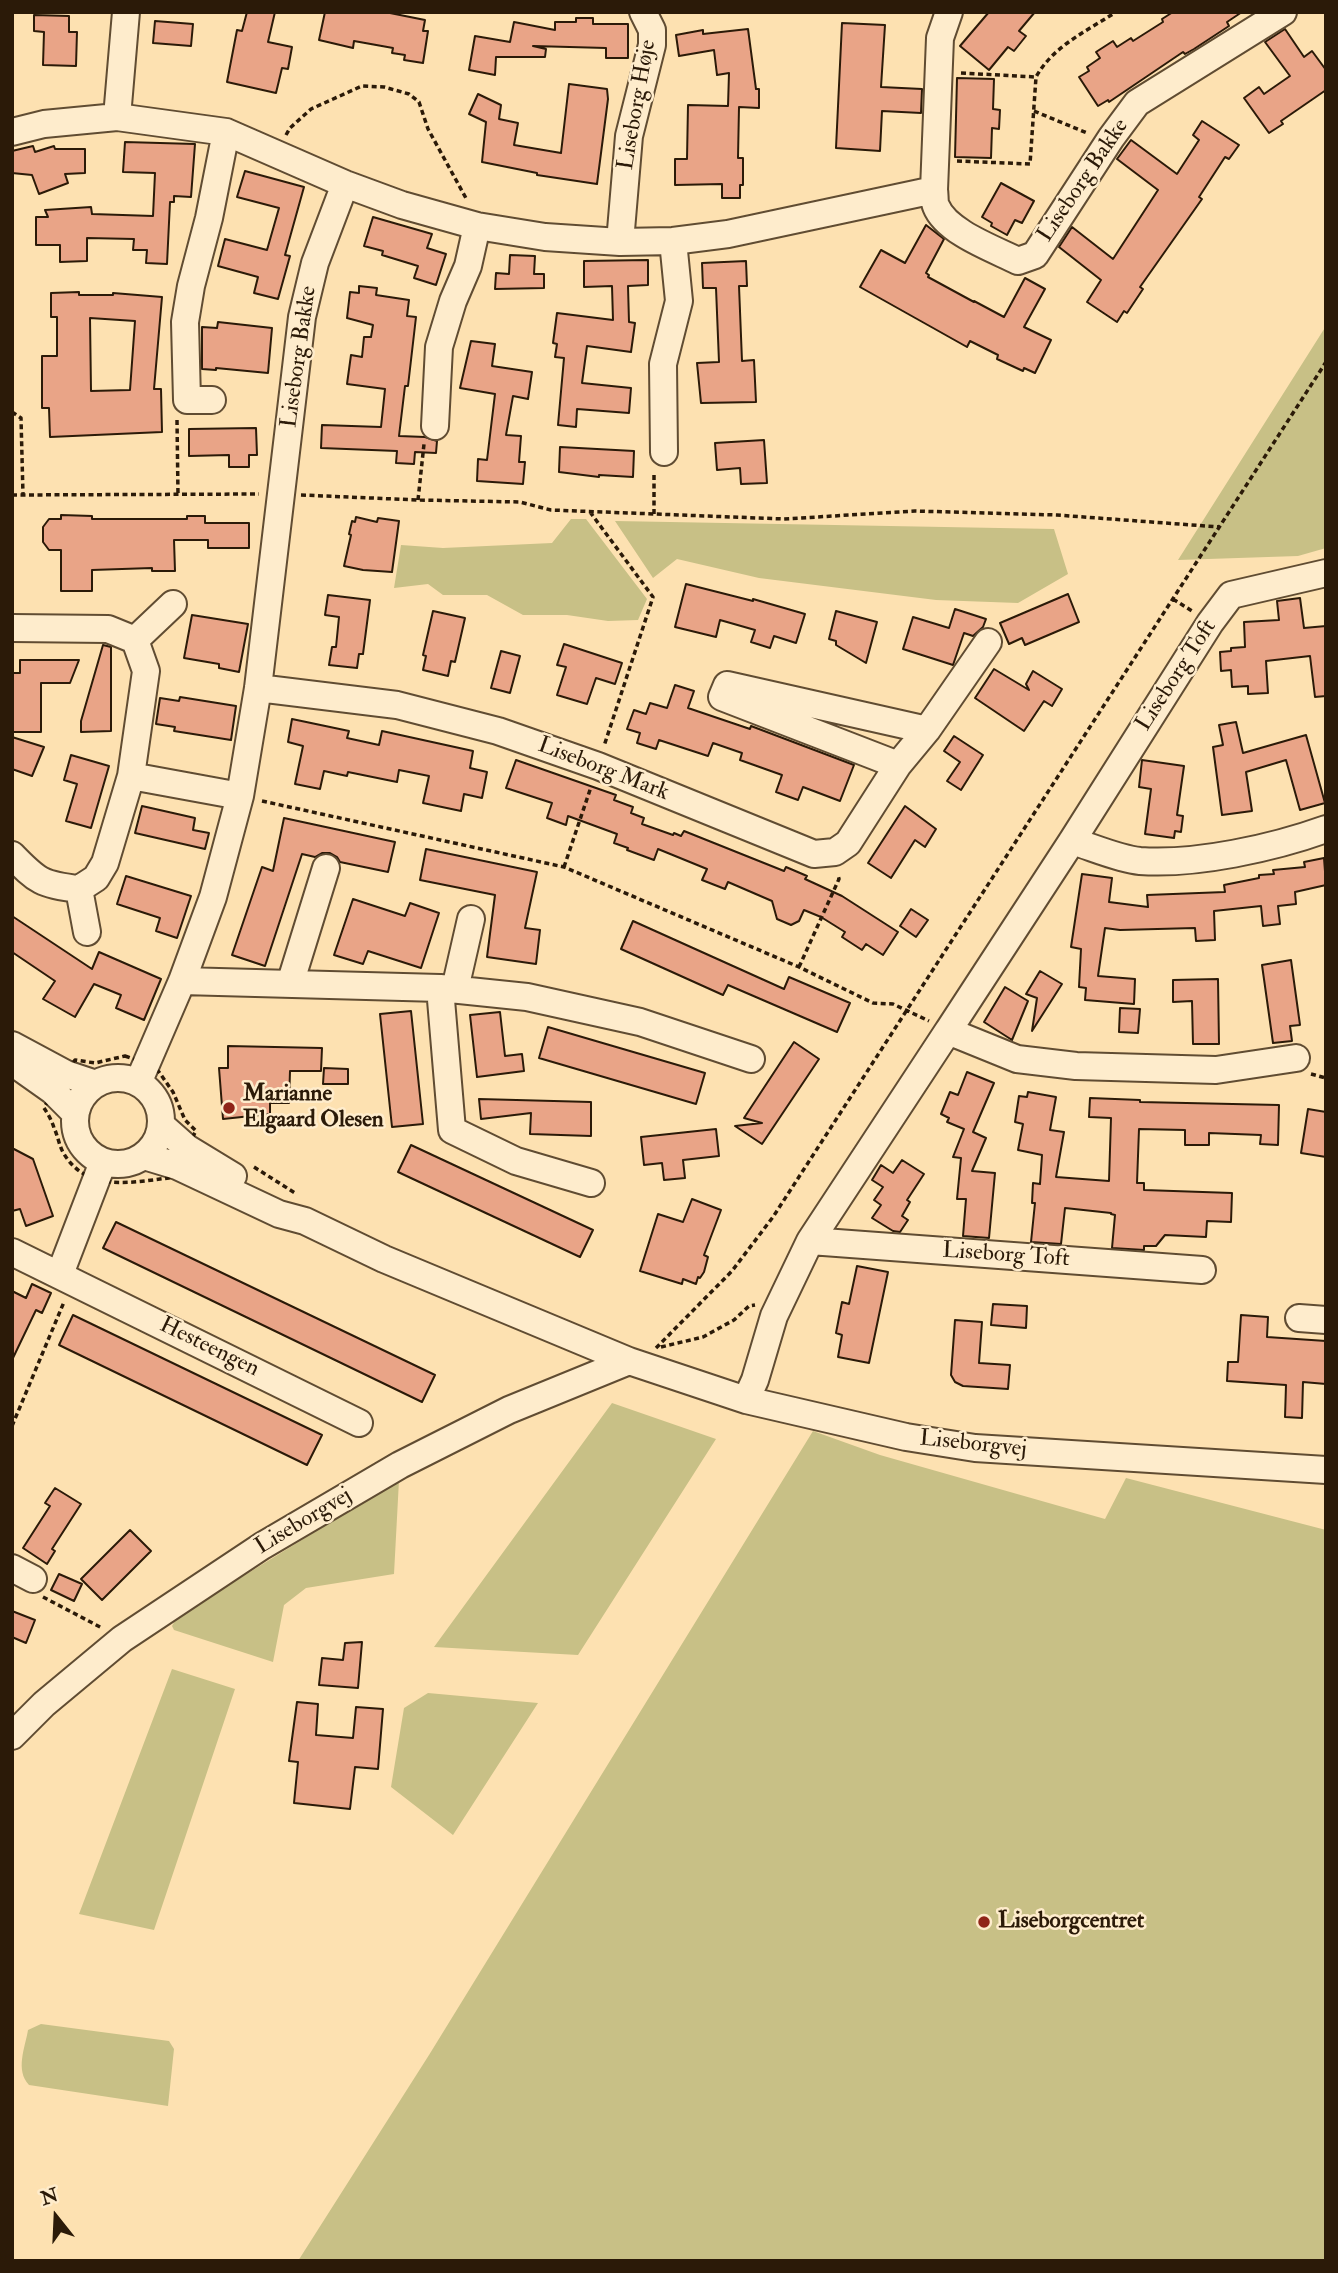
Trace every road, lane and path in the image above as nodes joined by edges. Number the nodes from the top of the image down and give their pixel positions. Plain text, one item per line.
1 (126, 12) edge
2 (643, 12) edge
3 (949, 12) edge
4 (1116, 12) edge
5 (1283, 12) edge
6 (939, 72) junction
7 (1036, 77) junction
8 (1034, 111) junction
9 (117, 117) junction
10 (12, 132) edge
11 (226, 132) junction
12 (1108, 142) junction
13 (276, 153) junction
14 (935, 160) junction
15 (345, 184) junction
16 (934, 190) junction
17 (477, 226) junction
18 (673, 241) junction
19 (620, 242) junction
20 (1326, 362) edge
21 (199, 400) joint
22 (12, 412) edge
23 (435, 426) joint
24 (664, 452) joint
25 (281, 494) junction
26 (12, 495) edge
27 (23, 495) junction
28 (178, 495) junction
29 (418, 500) junction
30 (590, 512) junction
31 (654, 514) junction
32 (1219, 527) junction
33 (1326, 573) edge
34 (173, 604) dead end
35 (12, 628) edge
36 (135, 639) junction
37 (988, 642) dead end
38 (258, 688) junction
39 (927, 730) junction
40 (898, 765) junction
41 (598, 766) junction
42 (131, 776) junction
43 (240, 796) junction
44 (1326, 829) edge
45 (1072, 841) junction
46 (835, 852) junction
47 (12, 855) edge
48 (564, 867) junction
49 (326, 869) dead end
50 (79, 890) junction
51 (471, 919) dead end
52 (87, 932) dead end
53 (799, 967) junction
54 (182, 981) junction
55 (290, 984) junction
56 (447, 989) junction
57 (908, 1009) junction
58 (948, 1031) junction
59 (12, 1045) edge
60 (1296, 1058) dead end
61 (751, 1059) dead end
62 (12, 1062) edge
63 (142, 1073) junction
64 (59, 1082) junction
65 (96, 1084) junction
66 (75, 1113) junction
67 (162, 1125) junction
68 (144, 1156) junction
69 (182, 1157) junction
70 (100, 1171) junction
71 (591, 1183) dead end
72 (810, 1241) junction
73 (12, 1252) edge
74 (1202, 1270) dead end
75 (66, 1277) junction
76 (781, 1301) junction
77 (1299, 1318) dead end
78 (1326, 1320) edge
79 (656, 1348) junction
80 (629, 1361) junction
81 (746, 1400) junction
82 (359, 1423) dead end
83 (12, 1426) edge
84 (1326, 1470) edge
85 (23, 1573) edge
86 (122, 1639) junction
87 (12, 1736) edge

1 - 9 street
2 - 19 street, Liseborg Høje
3 - 6 street, Liseborg Bakke
4 - 7 path
5 - 12 street, Liseborg Bakke
6 - 7 path
6 - 14 street, Liseborg Bakke
7 - 8 path
8 - 12 path
8 - 14 path
9 - 10 street
9 - 11 street
11 - 13 street
11 - 21 street
12 - 16 street, Liseborg Bakke
13 - 15 street
13 - 17 path
14 - 16 street, Liseborg Bakke
15 - 17 street
15 - 25 street, Liseborg Bakke
16 - 18 street
17 - 19 street
17 - 23 street
18 - 19 street
18 - 24 street
20 - 32 path
21 - 28 path
22 - 27 path
23 - 29 path
24 - 31 path
25 - 28 path
25 - 29 path
25 - 38 street
26 - 27 path
27 - 28 path
29 - 30 path
30 - 31 path
30 - 41 path
31 - 32 path
32 - 57 path
33 - 45 street, Liseborg Toft
34 - 36 street
35 - 36 street
36 - 42 street
37 - 39 street
38 - 41 street, Liseborg Mark
38 - 43 street
39 - 40 street
39 - 40 street
40 - 46 street
41 - 46 street, Liseborg Mark
41 - 48 path
42 - 43 street
42 - 50 street
43 - 48 path
43 - 54 street
44 - 45 street
45 - 58 street, Liseborg Toft
46 - 53 path
47 - 50 street
48 - 53 path
49 - 55 street
50 - 52 street
51 - 56 street
53 - 57 path
54 - 55 street
54 - 63 street
55 - 56 street
56 - 61 street
56 - 71 street
57 - 58 path
57 - 79 path
58 - 60 street
58 - 72 street, Liseborg Toft
59 - 64 street
62 - 64 street
63 - 64 path
63 - 65 street
63 - 67 street
63 - 69 path
64 - 65 street
64 - 66 street
64 - 70 path
65 - 66 street
66 - 70 street
67 - 68 street
67 - 69 street, Liseborgvej
68 - 69 street, Liseborgvej
68 - 70 street
69 - 70 path
69 - 80 street, Liseborgvej
70 - 75 street
72 - 74 street, Liseborg Toft
72 - 76 street, Liseborg Toft
73 - 75 street, Hesteengen
75 - 82 street, Hesteengen
75 - 83 path
76 - 79 path
76 - 81 street, Liseborg Toft
77 - 78 street
79 - 80 path
80 - 81 street, Liseborgvej
80 - 86 street, Liseborgvej
81 - 84 street, Liseborgvej
85 - 86 path
86 - 87 street, Liseborgvej

